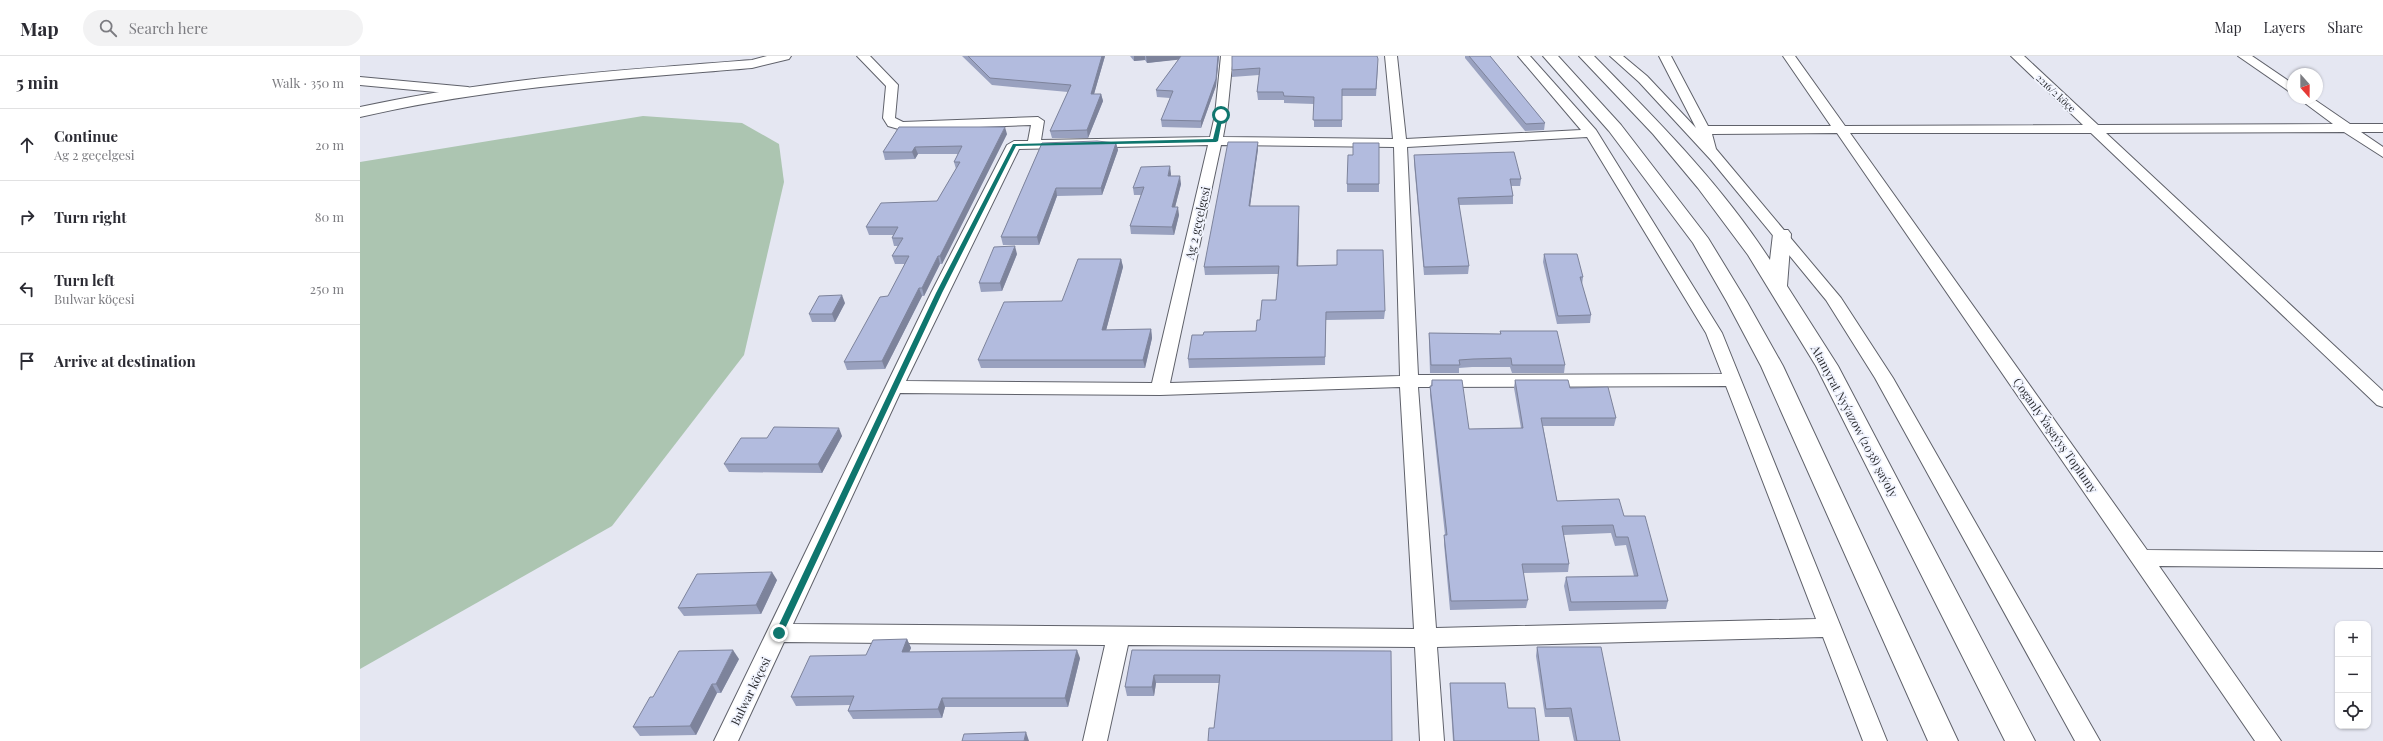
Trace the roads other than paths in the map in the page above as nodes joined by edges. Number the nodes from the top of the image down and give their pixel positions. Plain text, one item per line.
1 (784, 56) edge
2 (863, 56) edge
3 (1227, 56) edge
4 (1391, 56) edge
5 (1524, 56) edge
6 (1550, 56) edge
7 (1586, 56) edge
8 (1616, 56) edge
9 (1665, 56) edge
10 (1789, 56) edge
11 (2017, 56) edge
12 (2244, 56) edge
13 (360, 81) edge
14 (2287, 86) edge
15 (468, 91) junction
16 (2313, 104) edge
17 (360, 112) edge
18 (2348, 128) junction
19 (2383, 128) edge
20 (2095, 129) junction
21 (1704, 130) junction
22 (1841, 130) junction
23 (1591, 133) junction
24 (1216, 141) junction
25 (1400, 143) junction
26 (1034, 144) junction
27 (2383, 153) edge
28 (1713, 154) junction
29 (1782, 234) junction
30 (1777, 287) junction
31 (1733, 380) junction
32 (1409, 381) junction
33 (895, 386) junction
34 (1160, 389) junction
35 (2383, 401) edge
36 (2142, 558) junction
37 (2383, 560) edge
38 (1832, 628) junction
39 (779, 633) junction
40 (1119, 635) junction
41 (1425, 638) junction
42 (726, 741) edge
43 (1096, 741) edge
44 (1432, 741) edge
45 (1875, 741) edge
46 (1944, 741) edge
47 (2020, 741) edge
48 (2088, 741) edge
49 (2269, 741) edge

1 - 15 main road
2 - 26 street
3 - 24 street, Ag 2 geçelgesi
4 - 25 street
5 - 23 street
6 - 46 main road
7 - 30 main road, Atamyrat Nyýazow (2038) şaýoly
8 - 28 street
9 - 21 street
10 - 22 street, Çoganly Ýaşaýyş Toplumy
11 - 20 street, 2216/2 köçe
12 - 14 street
13 - 15 street
15 - 17 main road
16 - 18 street
18 - 19 street
18 - 20 street
18 - 27 street
20 - 22 street
20 - 35 street
21 - 22 street
21 - 28 street
22 - 36 street, Çoganly Ýaşaýyş Toplumy
23 - 25 street
23 - 31 street
24 - 25 street
24 - 26 street
24 - 34 street, Ag 2 geçelgesi
25 - 32 street
26 - 33 street, Bulwar köçesi
28 - 29 street
29 - 30 main road
29 - 48 street
30 - 47 main road, Atamyrat Nyýazow (2038) şaýoly
31 - 32 street
31 - 38 street
32 - 34 street
32 - 41 street
33 - 34 street
33 - 39 street, Bulwar köçesi
36 - 37 street
36 - 49 street, Çoganly Ýaşaýyş Toplumy
38 - 41 street
38 - 45 street
39 - 40 street
39 - 42 street, Bulwar köçesi
40 - 41 street
40 - 43 street
41 - 44 street

